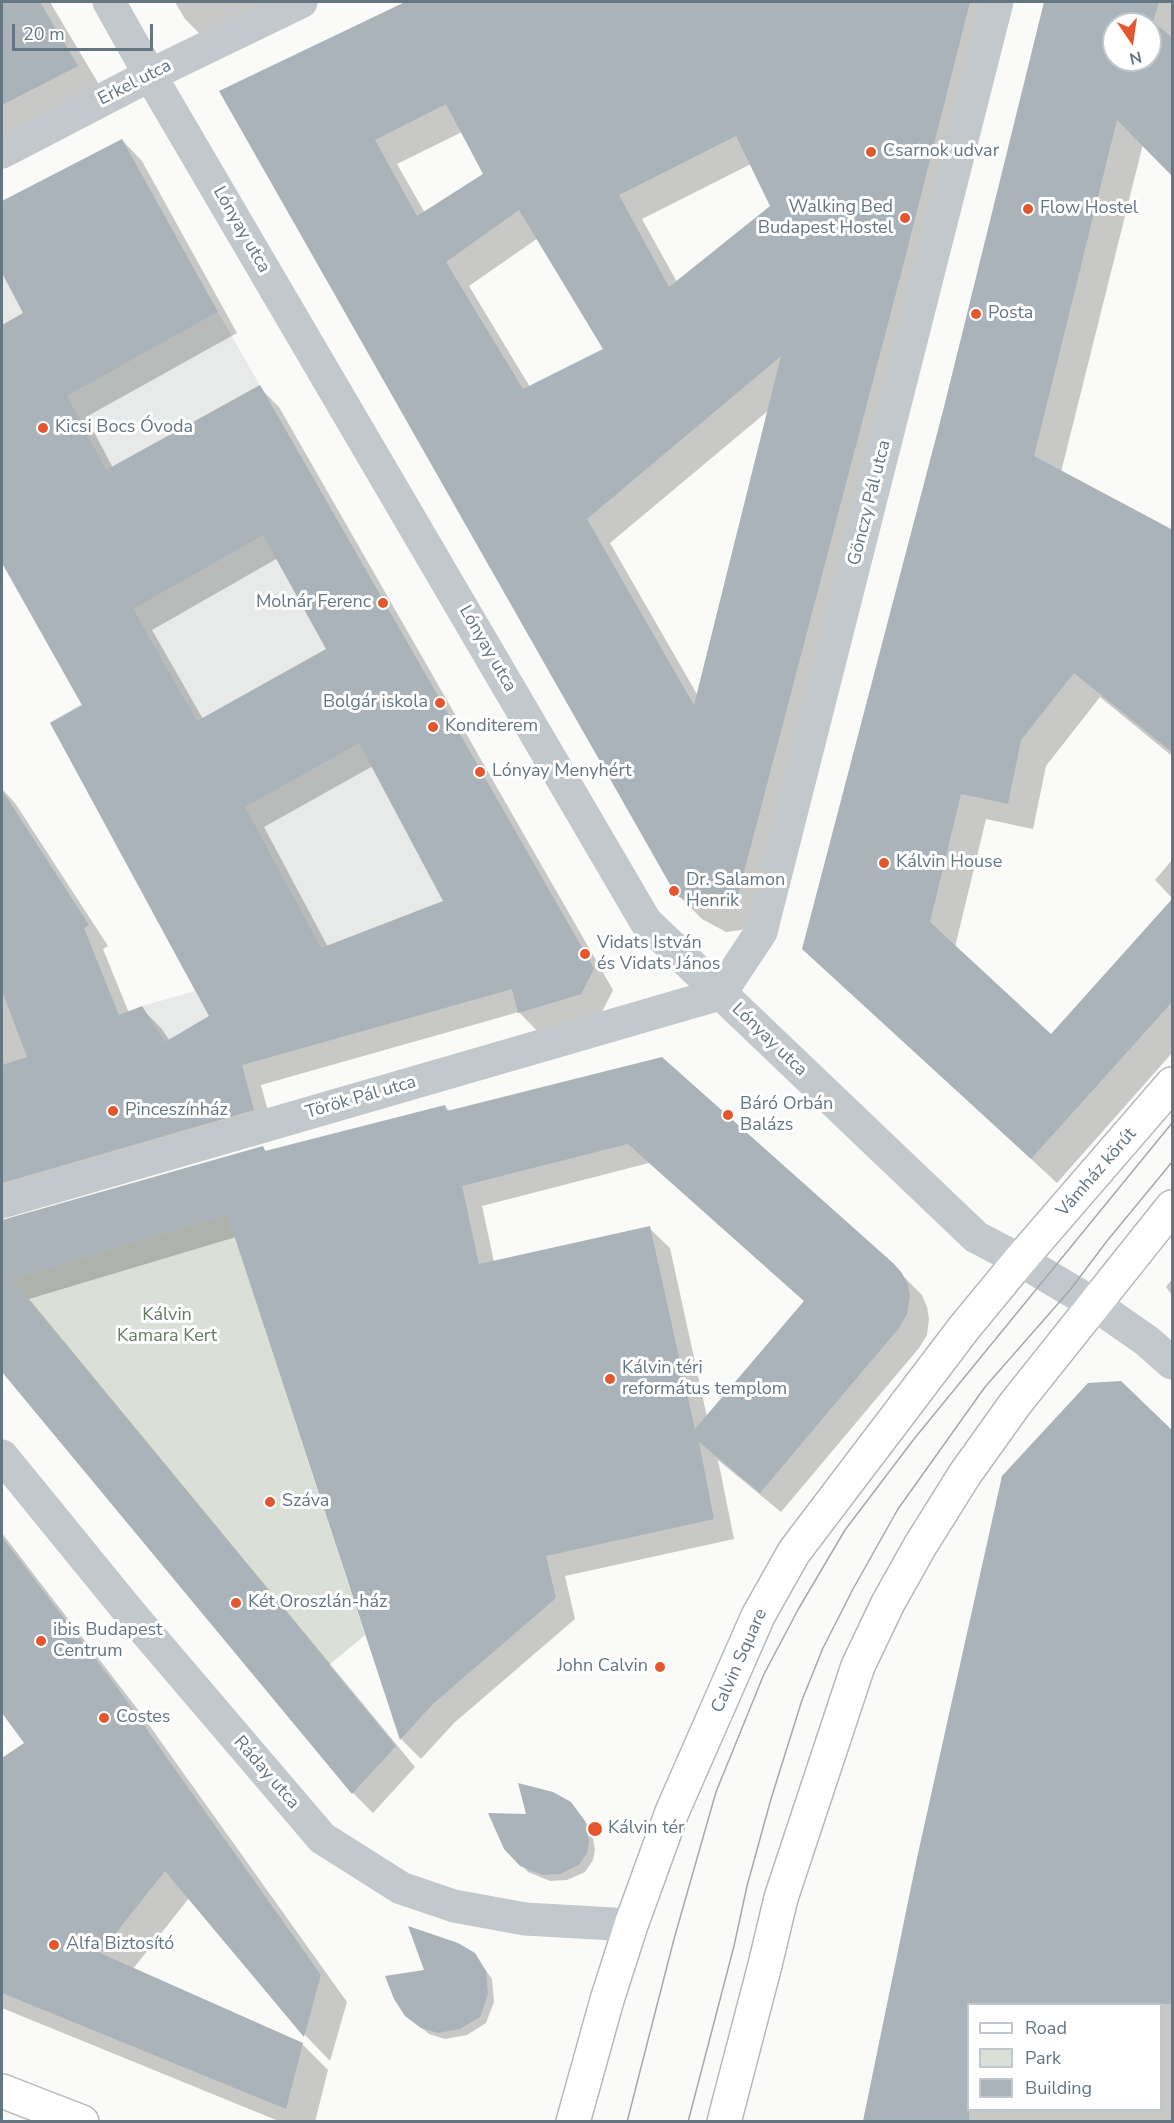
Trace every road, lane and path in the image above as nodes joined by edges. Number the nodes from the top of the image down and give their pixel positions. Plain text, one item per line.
1 (109, 2) edge
2 (301, 2) edge
3 (997, 2) edge
4 (150, 75) junction
5 (2, 152) edge
6 (720, 994) junction
7 (1173, 1084) edge
8 (2, 1202) edge
9 (1173, 1207) edge
10 (1020, 1260) junction
11 (1094, 1304) junction
12 (1173, 1363) edge
13 (2, 1456) edge
14 (631, 1925) junction
15 (2, 2091) edge
16 (82, 2121) edge
17 (573, 2121) edge
18 (724, 2121) edge

1 - 4 street, Lónyay utca
2 - 4 street, Erkel utca
3 - 6 street, Gönczy Pál utca
4 - 5 street, Erkel utca
4 - 6 street, Lónyay utca
6 - 8 street, Török Pál utca
6 - 10 street, Lónyay utca
7 - 10 main road, Vámház körút
9 - 11 main road
10 - 11 street, Lónyay utca
10 - 14 main road, Calvin Square
11 - 12 street, Lónyay utca
11 - 18 main road
13 - 14 street, Ráday utca
14 - 17 main road, Calvin Square
15 - 16 main road

